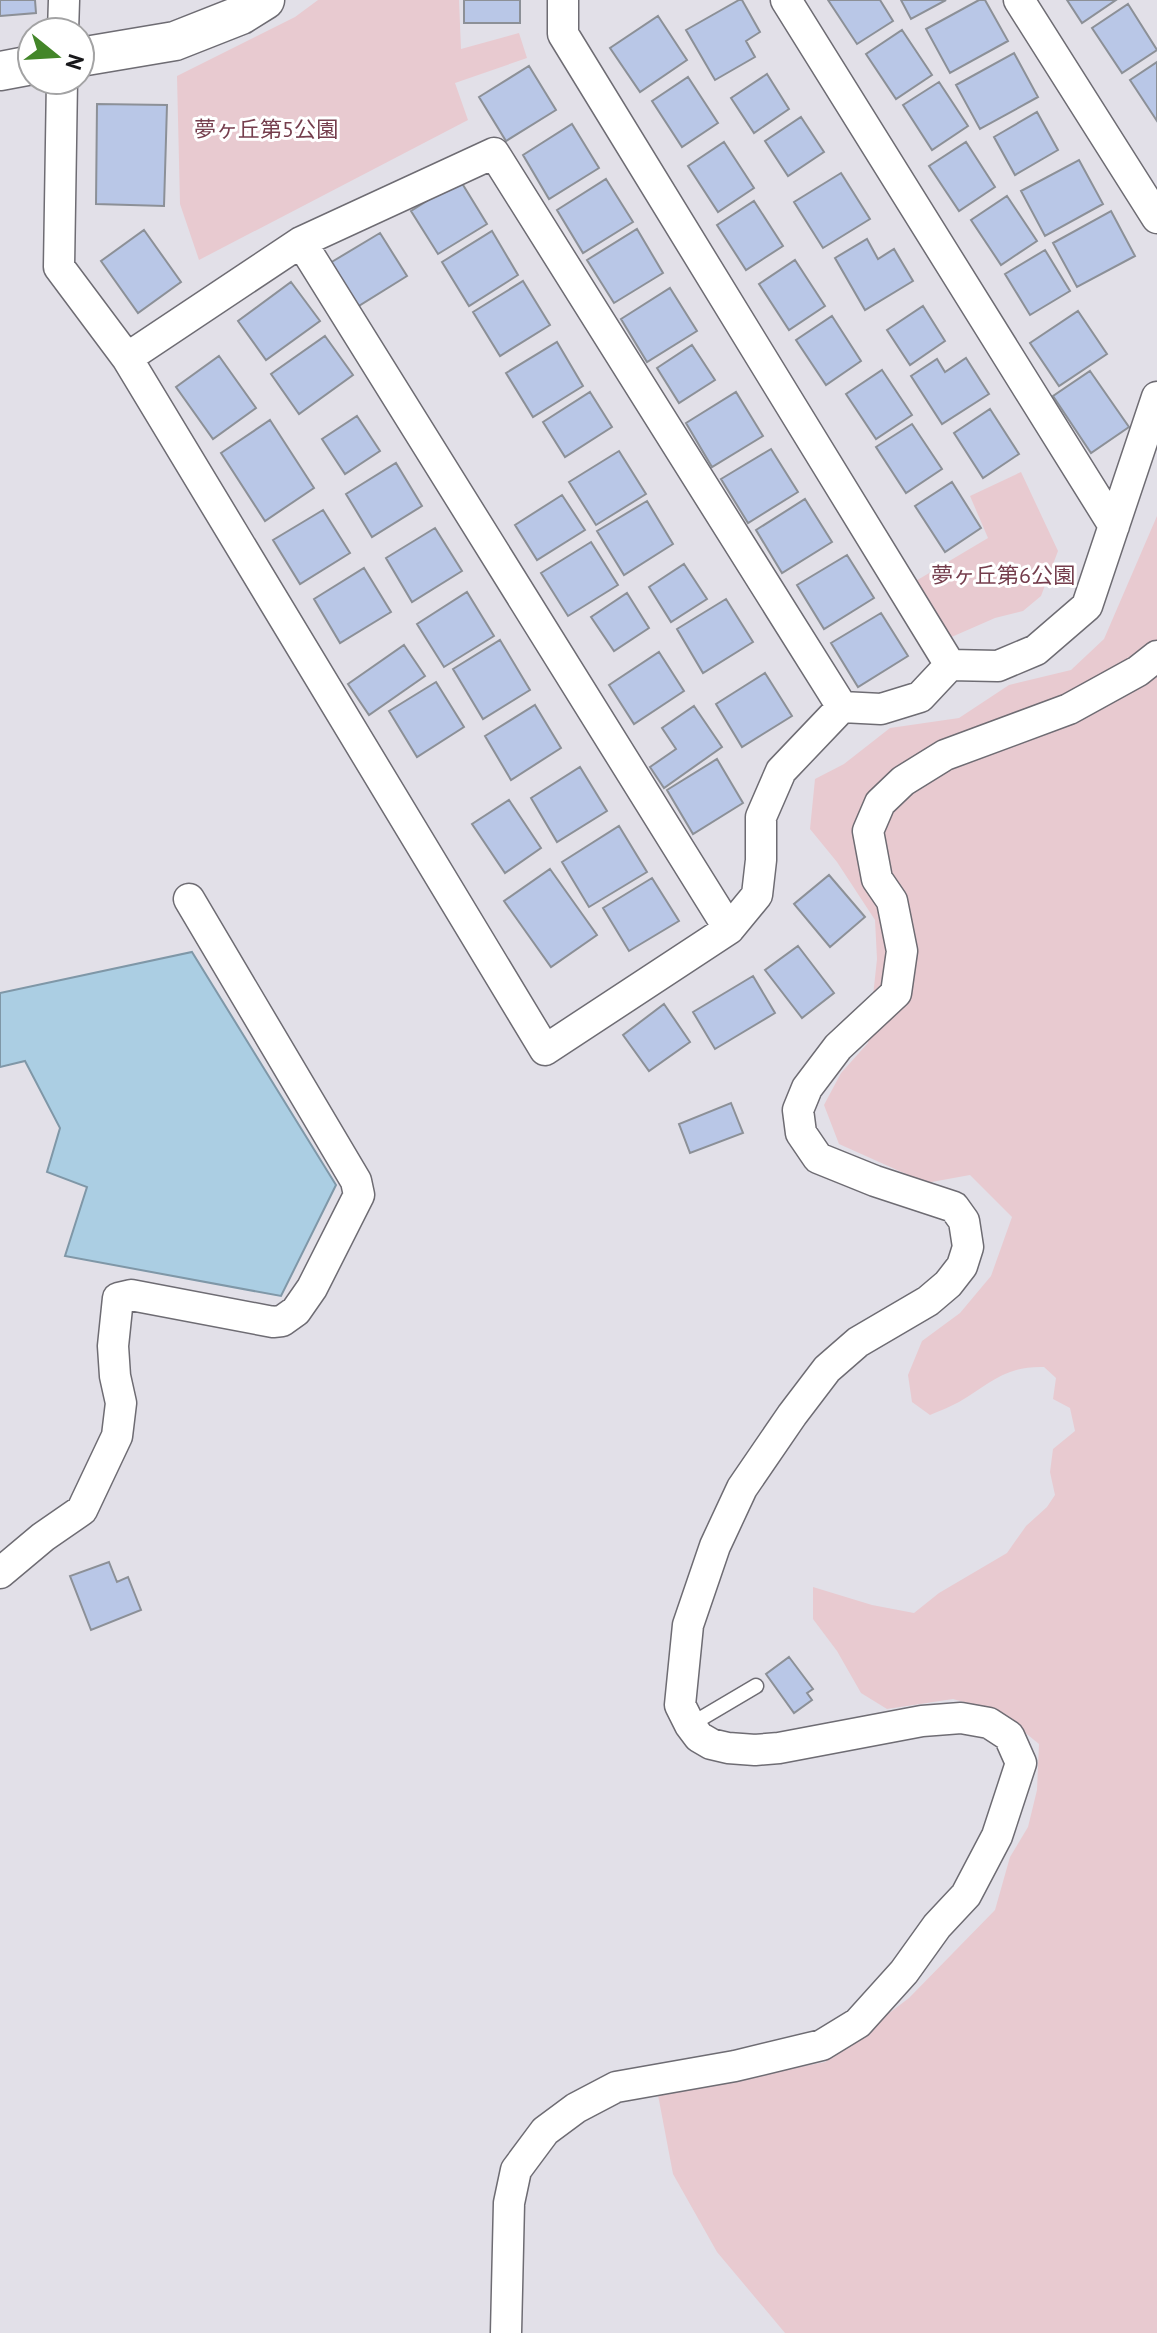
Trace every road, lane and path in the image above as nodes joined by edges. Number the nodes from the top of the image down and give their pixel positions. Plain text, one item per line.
1 (265, 0) edge
2 (563, 0) edge
3 (786, 0) edge
4 (1019, 0) edge
5 (96, 54) edge
6 (62, 96) edge
7 (1157, 218) edge
8 (301, 242) junction
9 (127, 358) junction
10 (1157, 397) edge
11 (1114, 526) junction
12 (1157, 656) edge
13 (950, 665) junction
14 (842, 707) junction
15 (189, 899) dead end
16 (729, 929) junction
17 (0, 1573) edge
18 (756, 1686) dead end
19 (690, 1725) junction
20 (506, 2333) edge

1 - 5 street
2 - 13 street
3 - 11 street
4 - 7 street
6 - 9 street
8 - 9 street
8 - 14 street
8 - 16 street
9 - 16 street
10 - 11 street
11 - 13 street
12 - 19 street
13 - 14 street
14 - 16 street
15 - 17 street
18 - 19 lane
19 - 20 street

